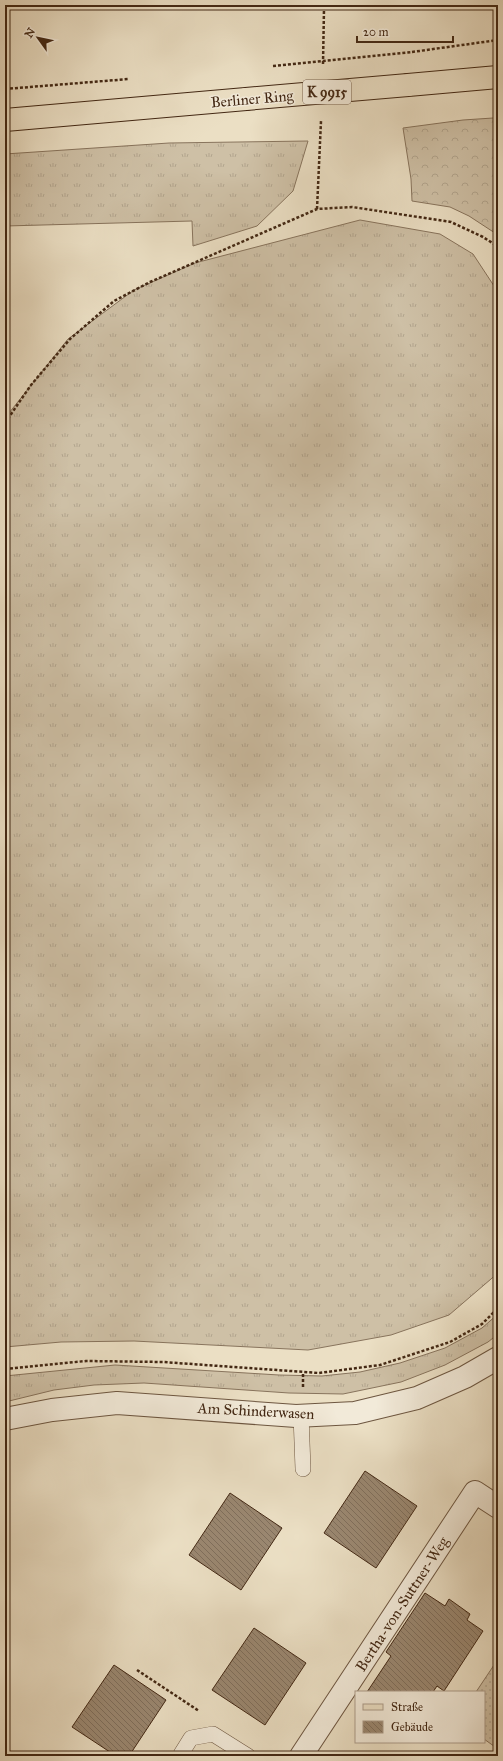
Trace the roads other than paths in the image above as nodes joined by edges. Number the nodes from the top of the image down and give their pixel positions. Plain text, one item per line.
1 (488, 78) edge
2 (498, 89) edge
3 (5, 120) edge
4 (498, 1358) edge
5 (301, 1415) junction
6 (5, 1419) edge
7 (303, 1468) dead end
8 (498, 1507) edge
9 (181, 1754) dead end
10 (248, 1756) edge
11 (302, 1756) edge

1 - 2 street
1 - 3 main road, Berliner Ring / K 9915, bridge
4 - 5 street, Am Schinderwasen
5 - 6 street, Am Schinderwasen
5 - 7 lane
8 - 11 street, Bertha-von-Suttner-Weg
9 - 10 lane

